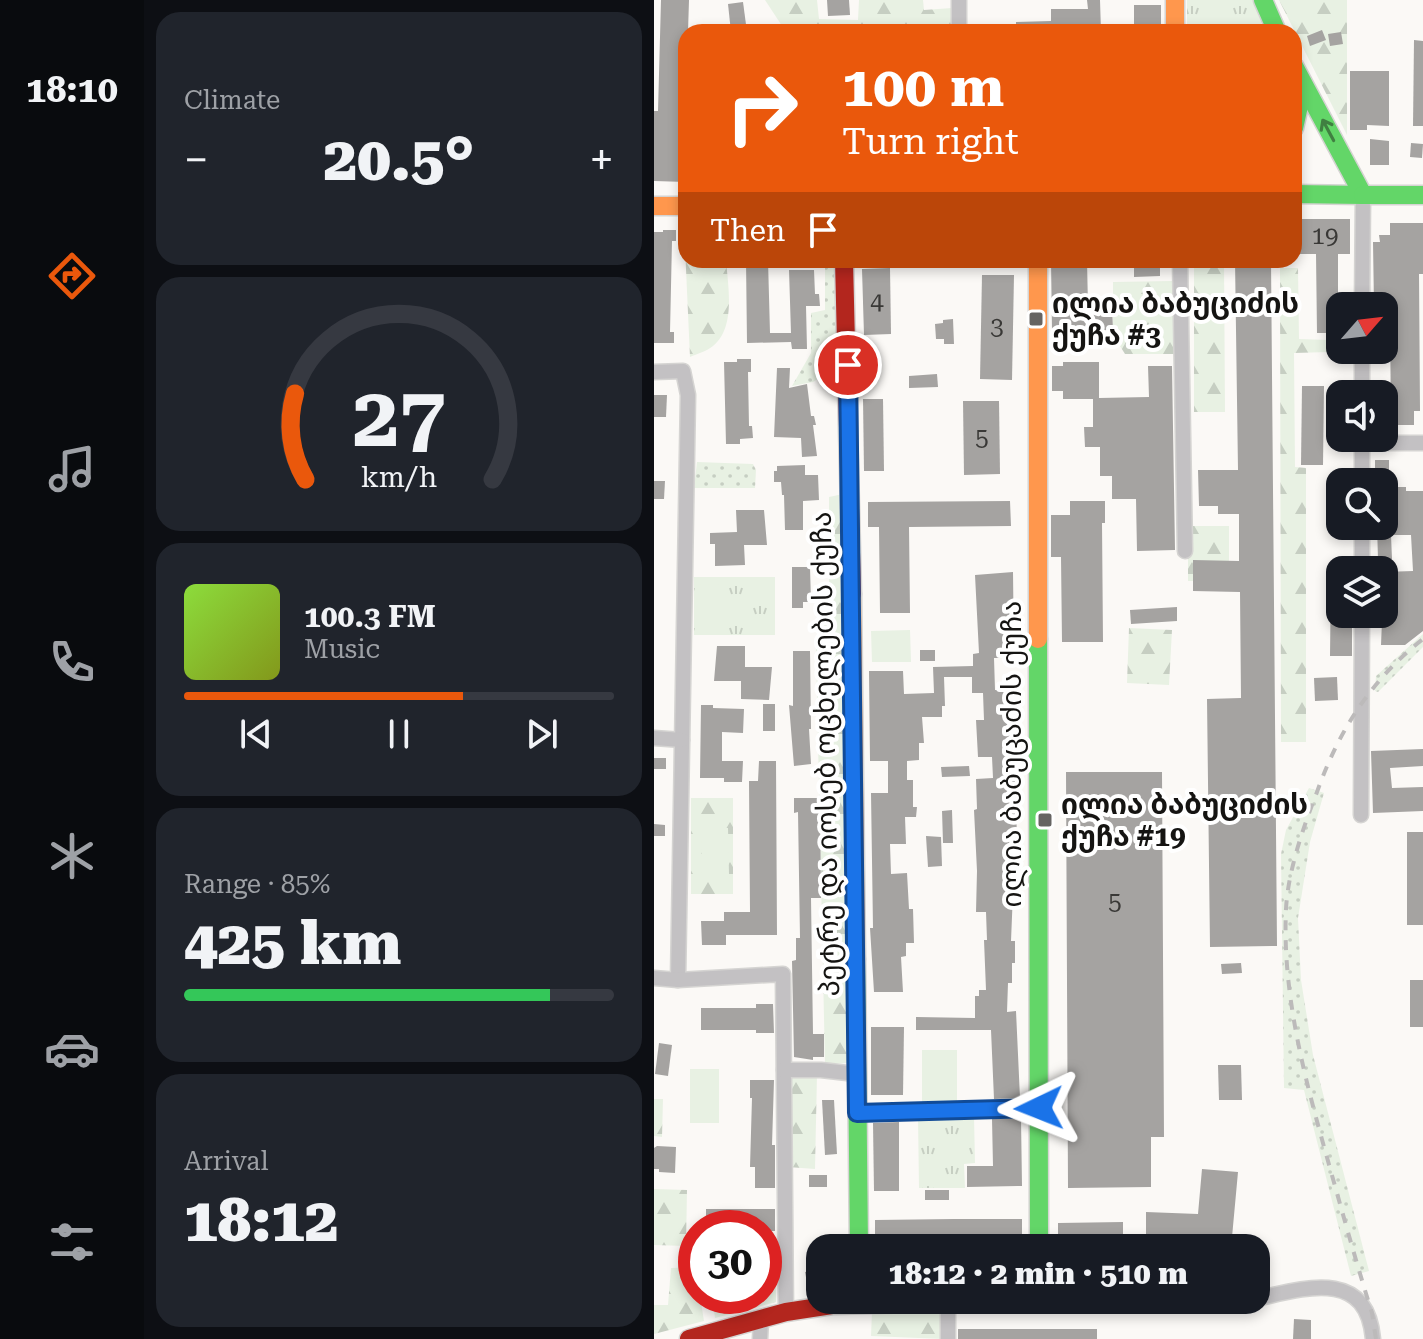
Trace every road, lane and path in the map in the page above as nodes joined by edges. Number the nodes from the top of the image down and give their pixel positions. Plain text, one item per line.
1 (959, 0) edge
2 (1175, 0) edge
3 (1263, 0) edge
4 (959, 24) edge
5 (1175, 24) edge
6 (1274, 24) edge
7 (1302, 82) edge
8 (1302, 194) edge
9 (1363, 195) junction
10 (1423, 195) edge
11 (654, 206) edge
12 (678, 206) edge
13 (844, 268) edge
14 (1038, 268) edge
15 (1180, 268) edge
16 (1362, 292) edge
17 (654, 372) edge
18 (1398, 442) edge
19 (1423, 443) edge
20 (1185, 551) dead end
21 (1362, 628) edge
22 (654, 738) edge
23 (682, 740) junction
24 (1361, 815) dead end
25 (654, 978) edge
26 (678, 980) junction
27 (784, 1070) junction
28 (856, 1074) junction
29 (1039, 1108) junction
30 (857, 1113) junction
31 (859, 1234) edge
32 (1039, 1234) edge
33 (1270, 1296) edge
34 (806, 1309) edge
35 (786, 1312) junction
36 (948, 1314) edge
37 (761, 1320) junction
38 (689, 1339) edge
39 (760, 1339) edge
40 (948, 1339) edge
41 (1373, 1339) edge

1 - 4 street
2 - 5 street
3 - 6 street
9 -> 7 street
8 - 9 street
9 - 10 street
9 - 16 street
11 - 12 street
13 - 28 street, პეტრე და იოსებ ოცხელების ქუჩა
14 - 29 street, ილია ბაბუცაძის ქუჩა
15 - 20 street
17 - 23 street
18 - 19 street
21 - 24 street
22 - 23 street
23 - 26 street
25 - 26 street
26 - 27 street
27 - 28 street
27 - 35 street
28 - 30 street, პეტრე და იოსებ ოცხელების ქუჩა
29 - 30 street
29 - 32 street, ილია ბაბუცაძის ქუჩა
30 - 31 street, პეტრე და იოსებ ოცხელების ქუჩა
33 - 41 street
34 - 35 street
35 - 37 street
36 - 40 street
37 - 38 street
37 - 39 street

